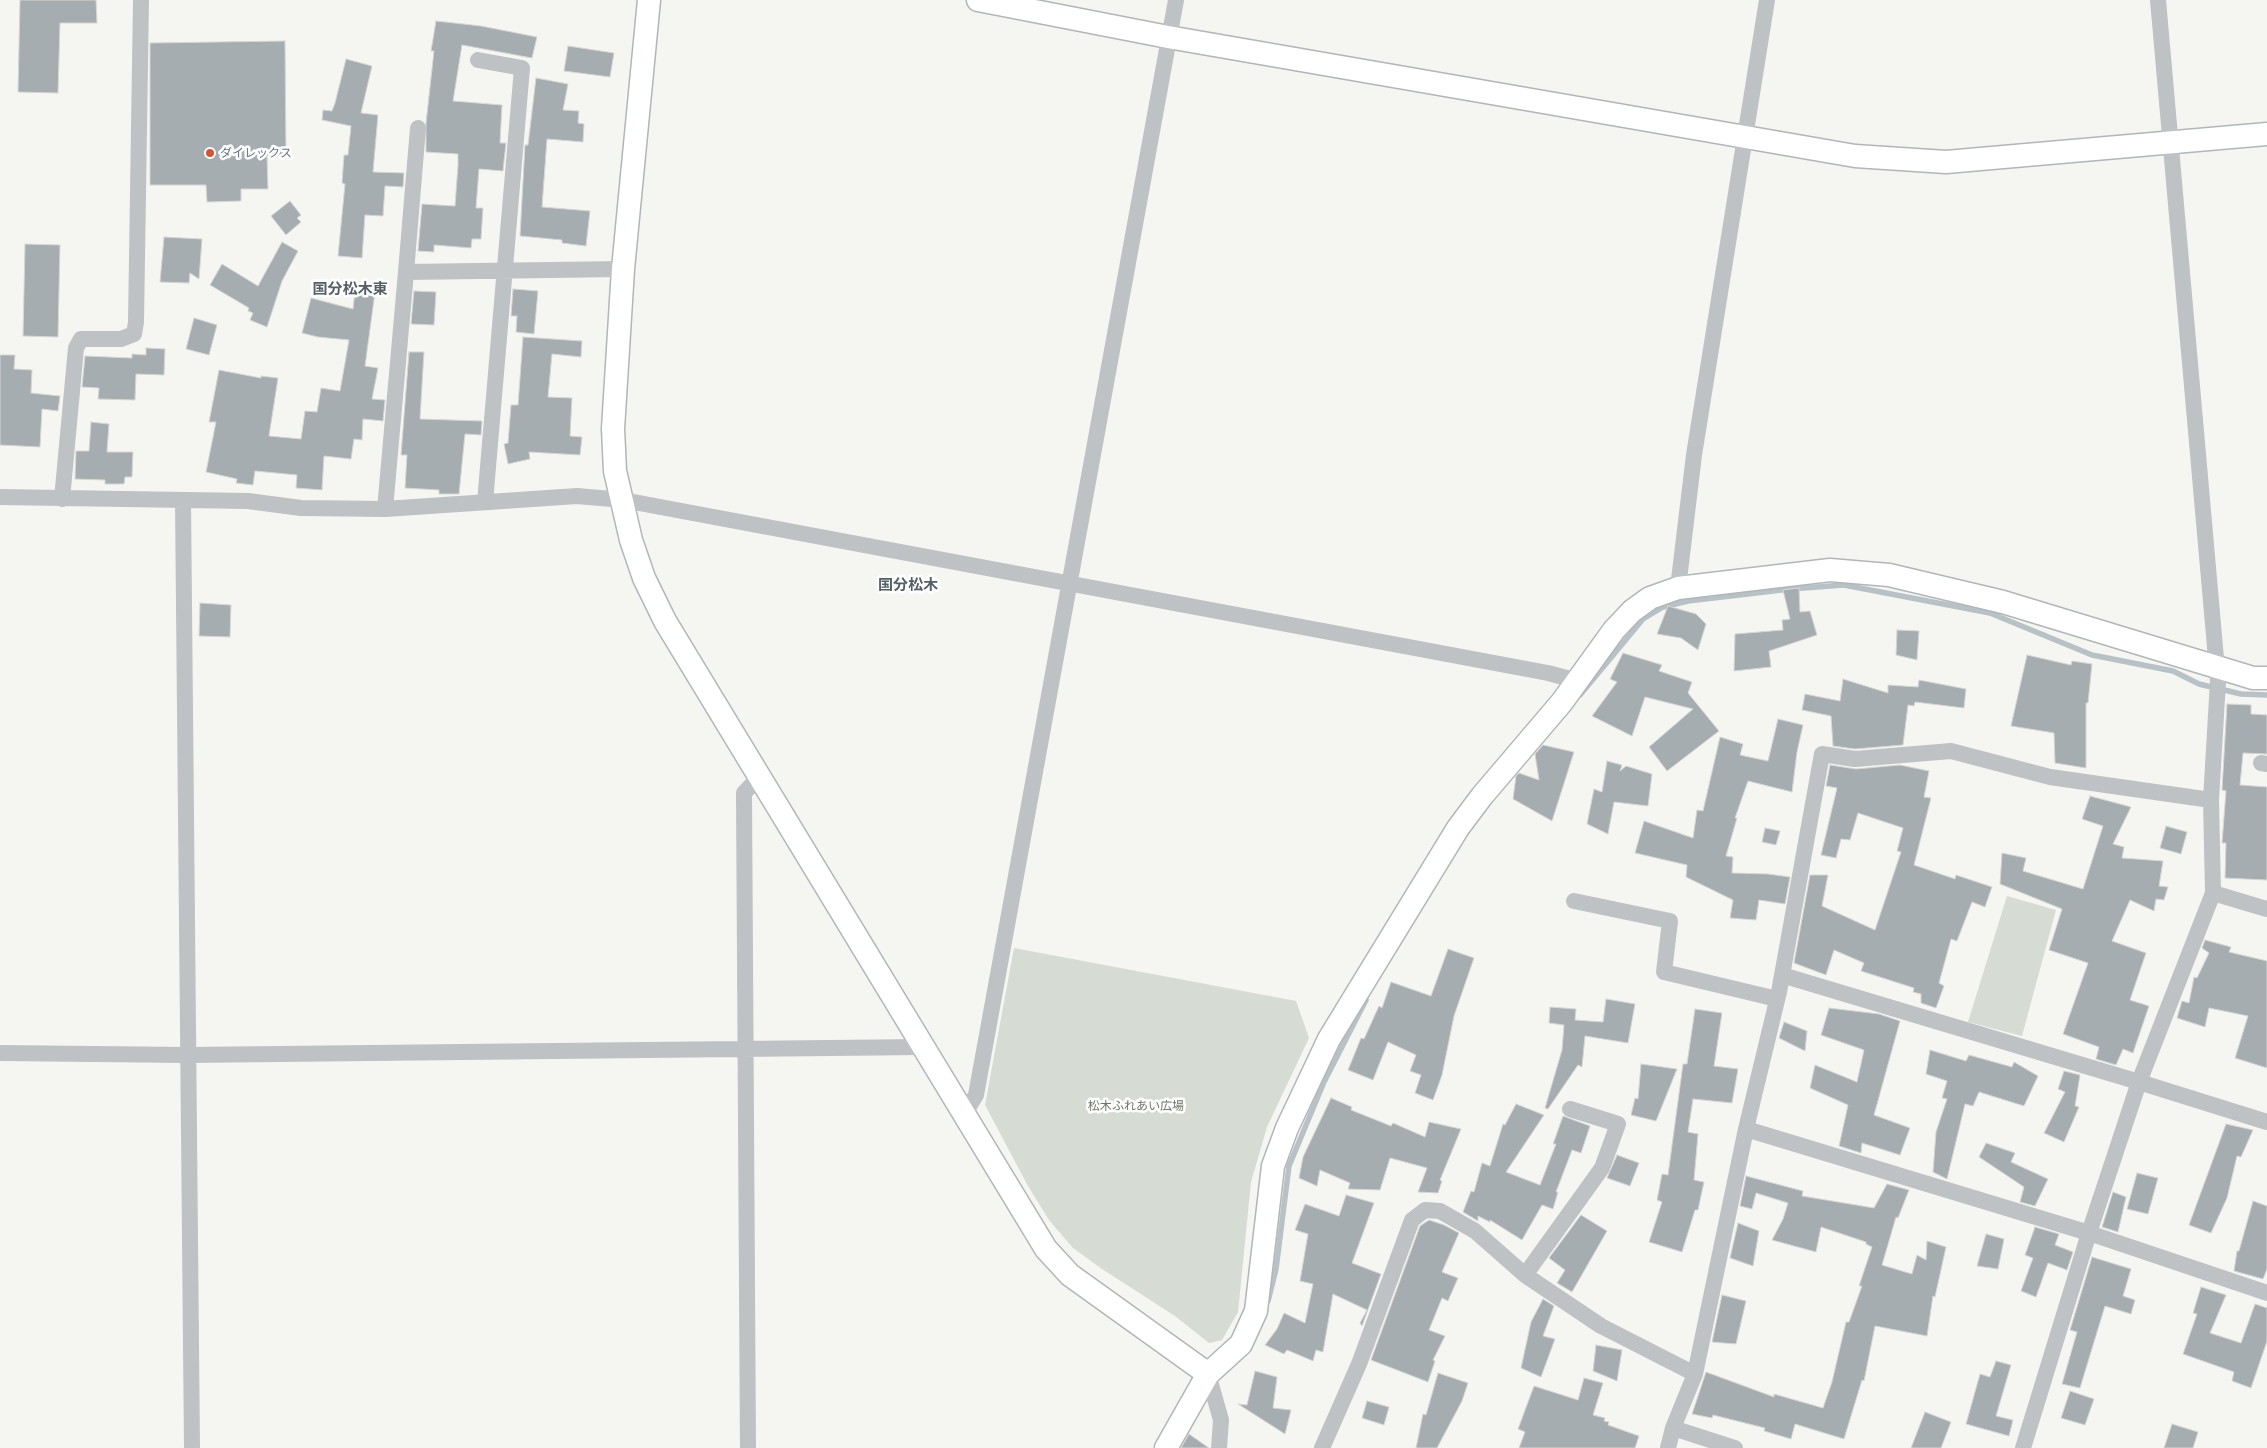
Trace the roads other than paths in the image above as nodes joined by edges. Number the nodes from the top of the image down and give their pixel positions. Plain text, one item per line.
1 (141, 0) edge
2 (649, 0) edge
3 (978, 0) edge
4 (1176, 0) edge
5 (1767, 0) edge
6 (2158, 0) edge
7 (1168, 37) junction
8 (478, 60) dead end
9 (418, 128) dead end
10 (2267, 134) edge
11 (1744, 136) junction
12 (2170, 144) junction
13 (623, 269) junction
14 (406, 272) junction
15 (504, 272) junction
16 (0, 497) edge
17 (62, 499) junction
18 (183, 500) junction
19 (623, 500) junction
20 (485, 502) junction
21 (385, 509) junction
22 (1070, 584) junction
23 (1678, 588) junction
24 (2267, 678) edge
25 (1578, 681) junction
26 (2216, 681) junction
27 (760, 776) junction
28 (2210, 800) junction
29 (2213, 893) junction
30 (1574, 901) dead end
31 (2267, 910) edge
32 (1782, 975) junction
33 (1777, 1000) junction
34 (922, 1047) junction
35 (746, 1050) junction
36 (0, 1054) edge
37 (187, 1055) junction
38 (2139, 1082) junction
39 (1570, 1109) dead end
40 (964, 1115) junction
41 (2267, 1122) edge
42 (1746, 1129) junction
43 (2089, 1233) junction
44 (1525, 1275) junction
45 (2267, 1293) edge
46 (1208, 1374) junction
47 (1695, 1374) junction
48 (1673, 1428) junction
49 (1327, 1447) edge
50 (192, 1448) edge
51 (748, 1448) edge
52 (1166, 1448) edge
53 (1218, 1448) edge
54 (1668, 1448) edge
55 (1735, 1448) edge
56 (2023, 1448) edge

1 - 17 street
2 - 13 street
3 - 7 street
4 - 7 street
5 - 11 street
6 - 12 street
7 - 11 street
7 - 22 street
8 - 15 street
9 - 14 street
10 - 12 street
11 - 12 street
11 - 23 street
12 - 26 street
13 - 15 street
13 - 19 street
14 - 15 street
14 - 21 street
15 - 20 street
16 - 17 street
17 - 18 street
18 - 21 street
18 - 37 street
19 - 20 street
19 - 22 street
19 - 27 street
20 - 21 street
22 - 25 street
22 - 40 street
23 - 25 street
23 - 26 street
24 - 26 street
25 - 46 street
26 - 28 street
27 - 34 street
27 - 35 street
28 - 29 street
28 - 32 street
29 - 31 street
29 - 38 street
30 - 33 street
32 - 33 street
32 - 38 street
33 - 42 street
34 - 35 street
34 - 40 street
35 - 37 street
35 - 51 street
36 - 37 street
37 - 50 street
38 - 41 street
38 - 43 street
39 - 44 street
40 - 46 street
42 - 43 street
42 - 47 street
43 - 45 street
43 - 56 street
44 - 47 street
44 - 49 street
46 - 52 street
46 - 53 street
47 - 48 street
48 - 54 street
48 - 55 street

